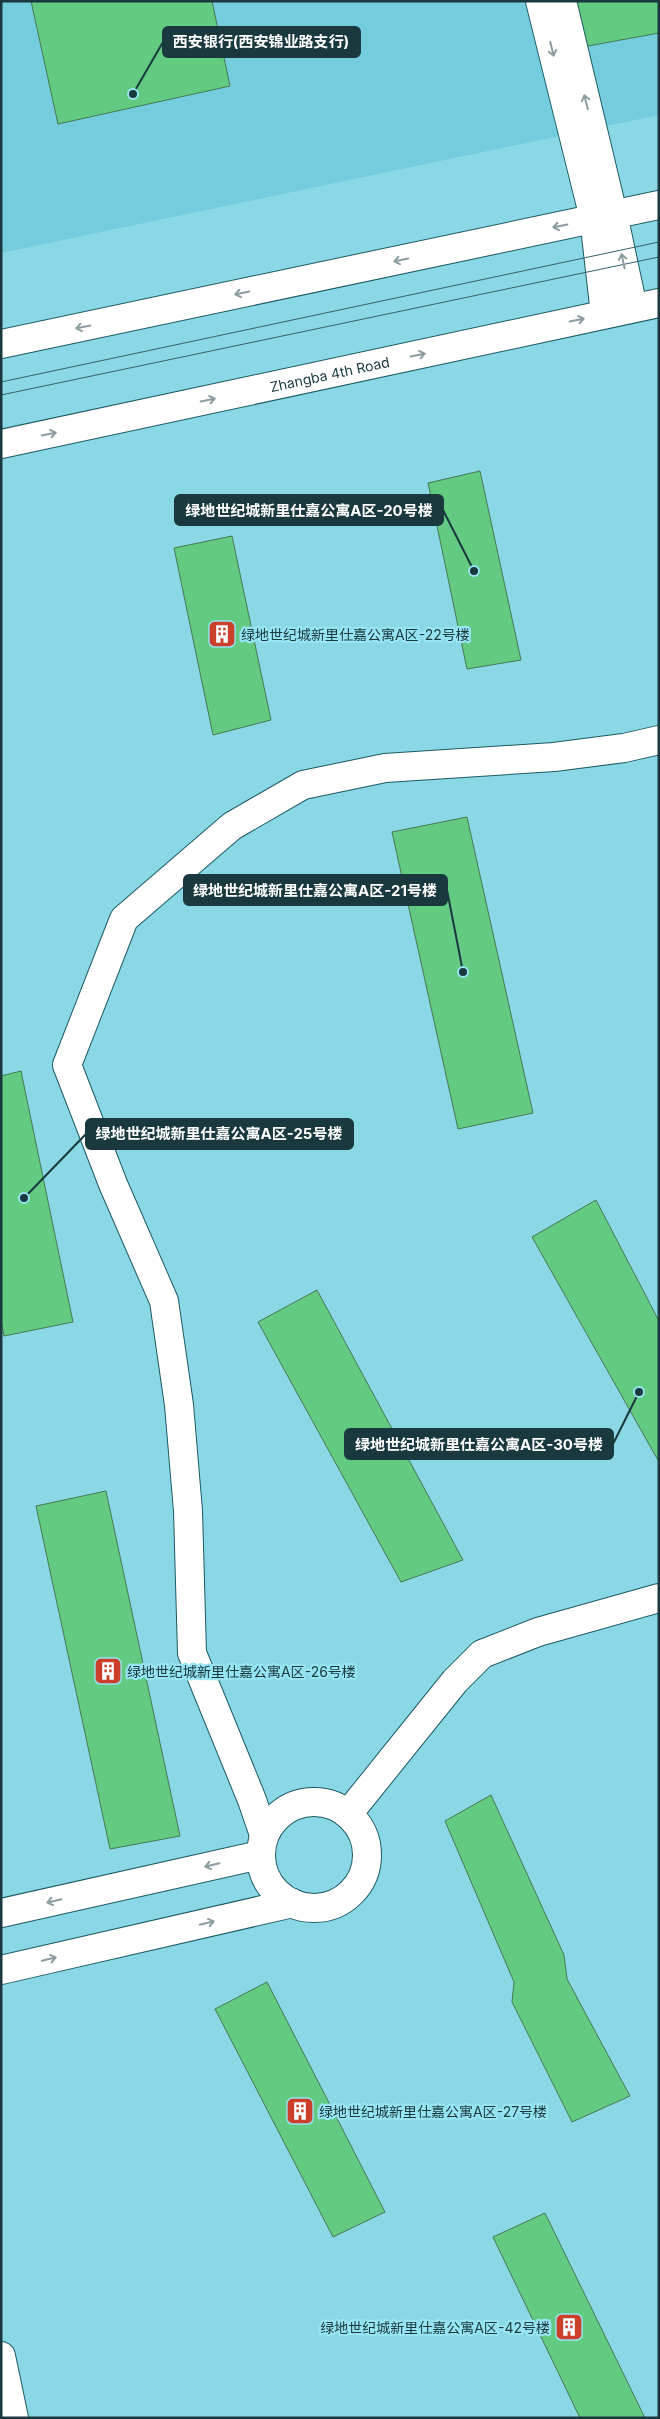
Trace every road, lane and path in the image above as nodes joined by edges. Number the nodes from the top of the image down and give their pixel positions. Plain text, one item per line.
1 (540, 1) edge
2 (562, 1) edge
3 (659, 204) edge
4 (604, 216) junction
5 (646, 306) edge
6 (605, 314) junction
7 (1, 344) edge
8 (1, 444) edge
9 (659, 740) edge
10 (659, 1598) edge
11 (348, 1814) junction
12 (262, 1845) junction
13 (293, 1903) junction
14 (1, 1913) edge
15 (1, 1970) edge
16 (1, 2356) edge
17 (14, 2418) edge

1 -> 4 street
4 -> 2 street
3 - 4 street
5 -> 4 street
4 - 6 street
4 -> 7 street
5 - 6 street, Zhangba 4th Road
8 -> 6 street, Zhangba 4th Road
9 - 12 street
10 - 11 street
11 - 12 street
11 - 13 street
12 - 13 street
12 -> 14 street
15 -> 13 street
16 - 17 street

